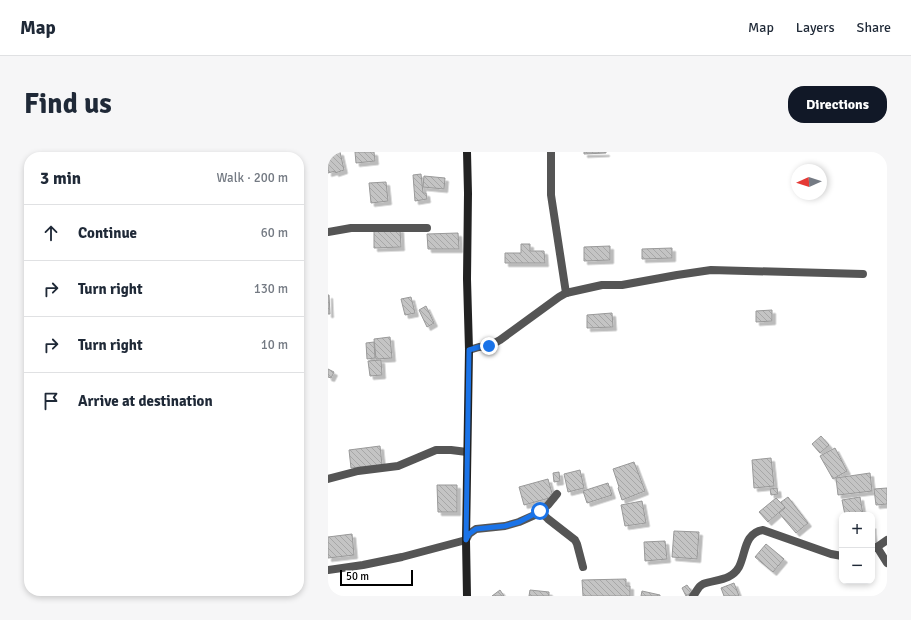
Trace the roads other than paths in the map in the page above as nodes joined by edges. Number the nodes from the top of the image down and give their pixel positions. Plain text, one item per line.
1 (467, 152) edge
2 (551, 152) edge
3 (427, 228) dead end
4 (328, 232) edge
5 (864, 274) dead end
6 (566, 293) junction
7 (469, 350) junction
8 (467, 452) junction
9 (328, 479) edge
10 (557, 494) dead end
11 (540, 511) junction
12 (466, 540) junction
13 (887, 540) edge
14 (875, 548) edge
15 (839, 555) edge
16 (887, 563) edge
17 (583, 567) dead end
18 (328, 570) edge
19 (467, 596) edge
20 (693, 596) edge

1 - 7 street
2 - 6 street
3 - 4 street
5 - 6 street
6 - 7 street
7 - 8 street
8 - 9 street
8 - 12 street
10 - 11 street
11 - 12 street
11 - 17 street
12 - 18 street
12 - 19 street
13 - 14 street
14 - 16 street
15 - 20 street

